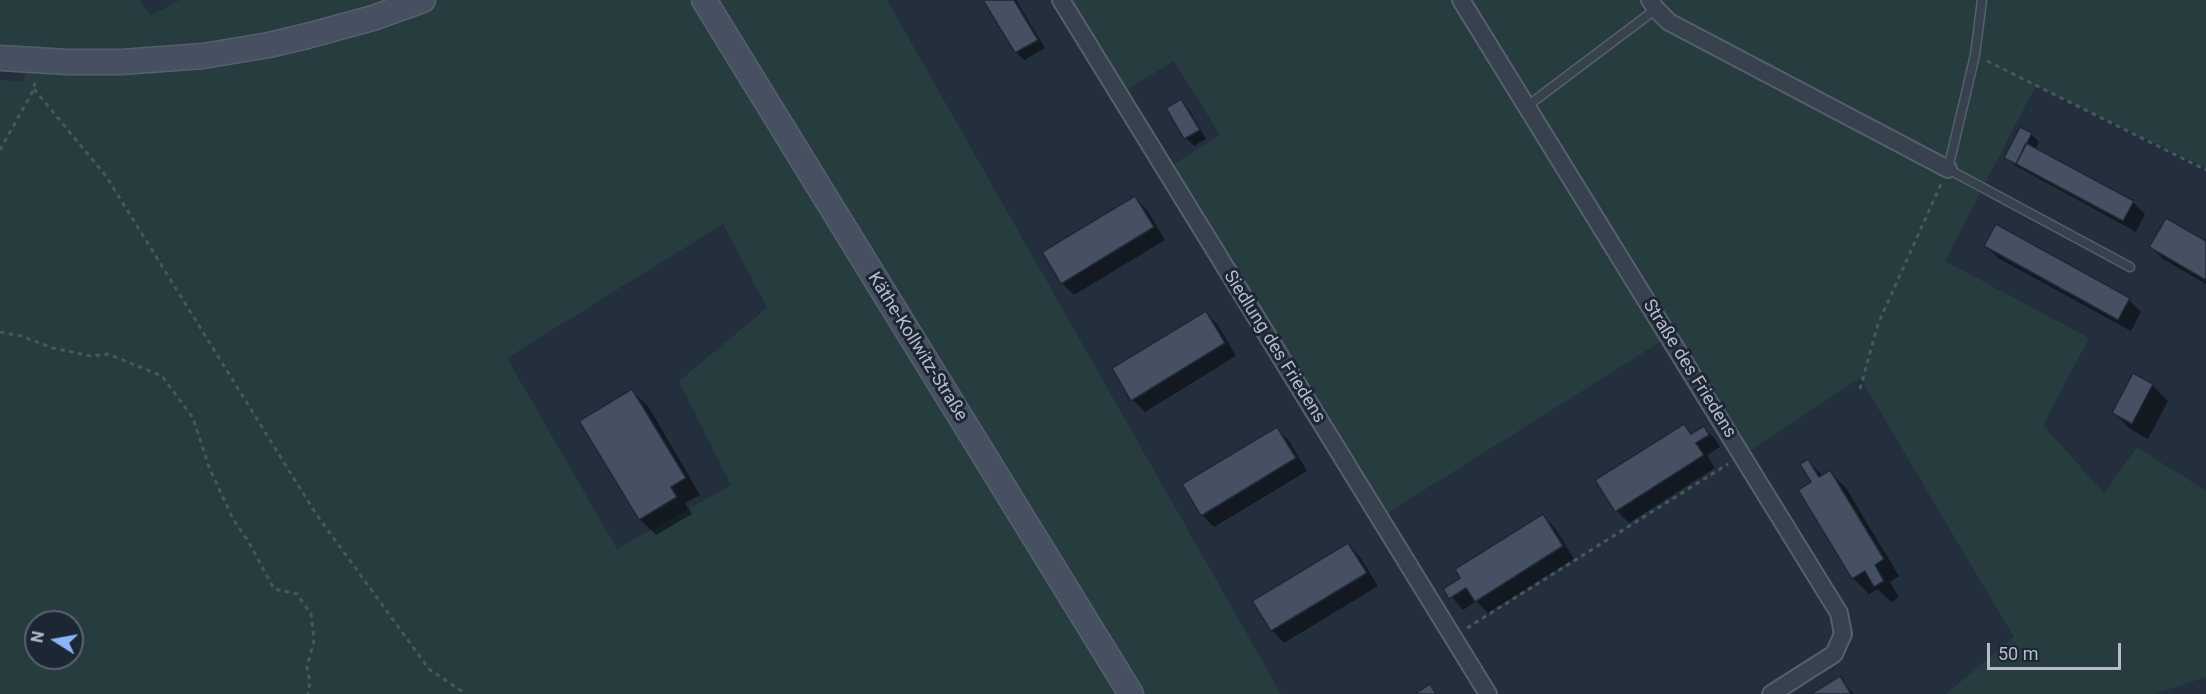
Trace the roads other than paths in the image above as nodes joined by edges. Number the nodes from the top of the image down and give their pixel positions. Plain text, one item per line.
1 (423, 0) edge
2 (704, 0) edge
3 (1060, 0) edge
4 (1461, 0) edge
5 (1982, 0) edge
6 (1653, 5) edge
7 (0, 58) edge
8 (1526, 107) junction
9 (1948, 169) junction
10 (2130, 267) dead end
11 (1131, 694) edge
12 (1488, 694) edge
13 (1771, 694) edge

1 - 7 main road
2 - 11 main road, Käthe-Kollwitz-Straße
3 - 12 street, Siedlung des Friedens
4 - 8 street, Straße des Friedens
5 - 9 lane
6 - 8 lane
6 - 9 street
8 - 13 street, Straße des Friedens
9 - 10 lane

